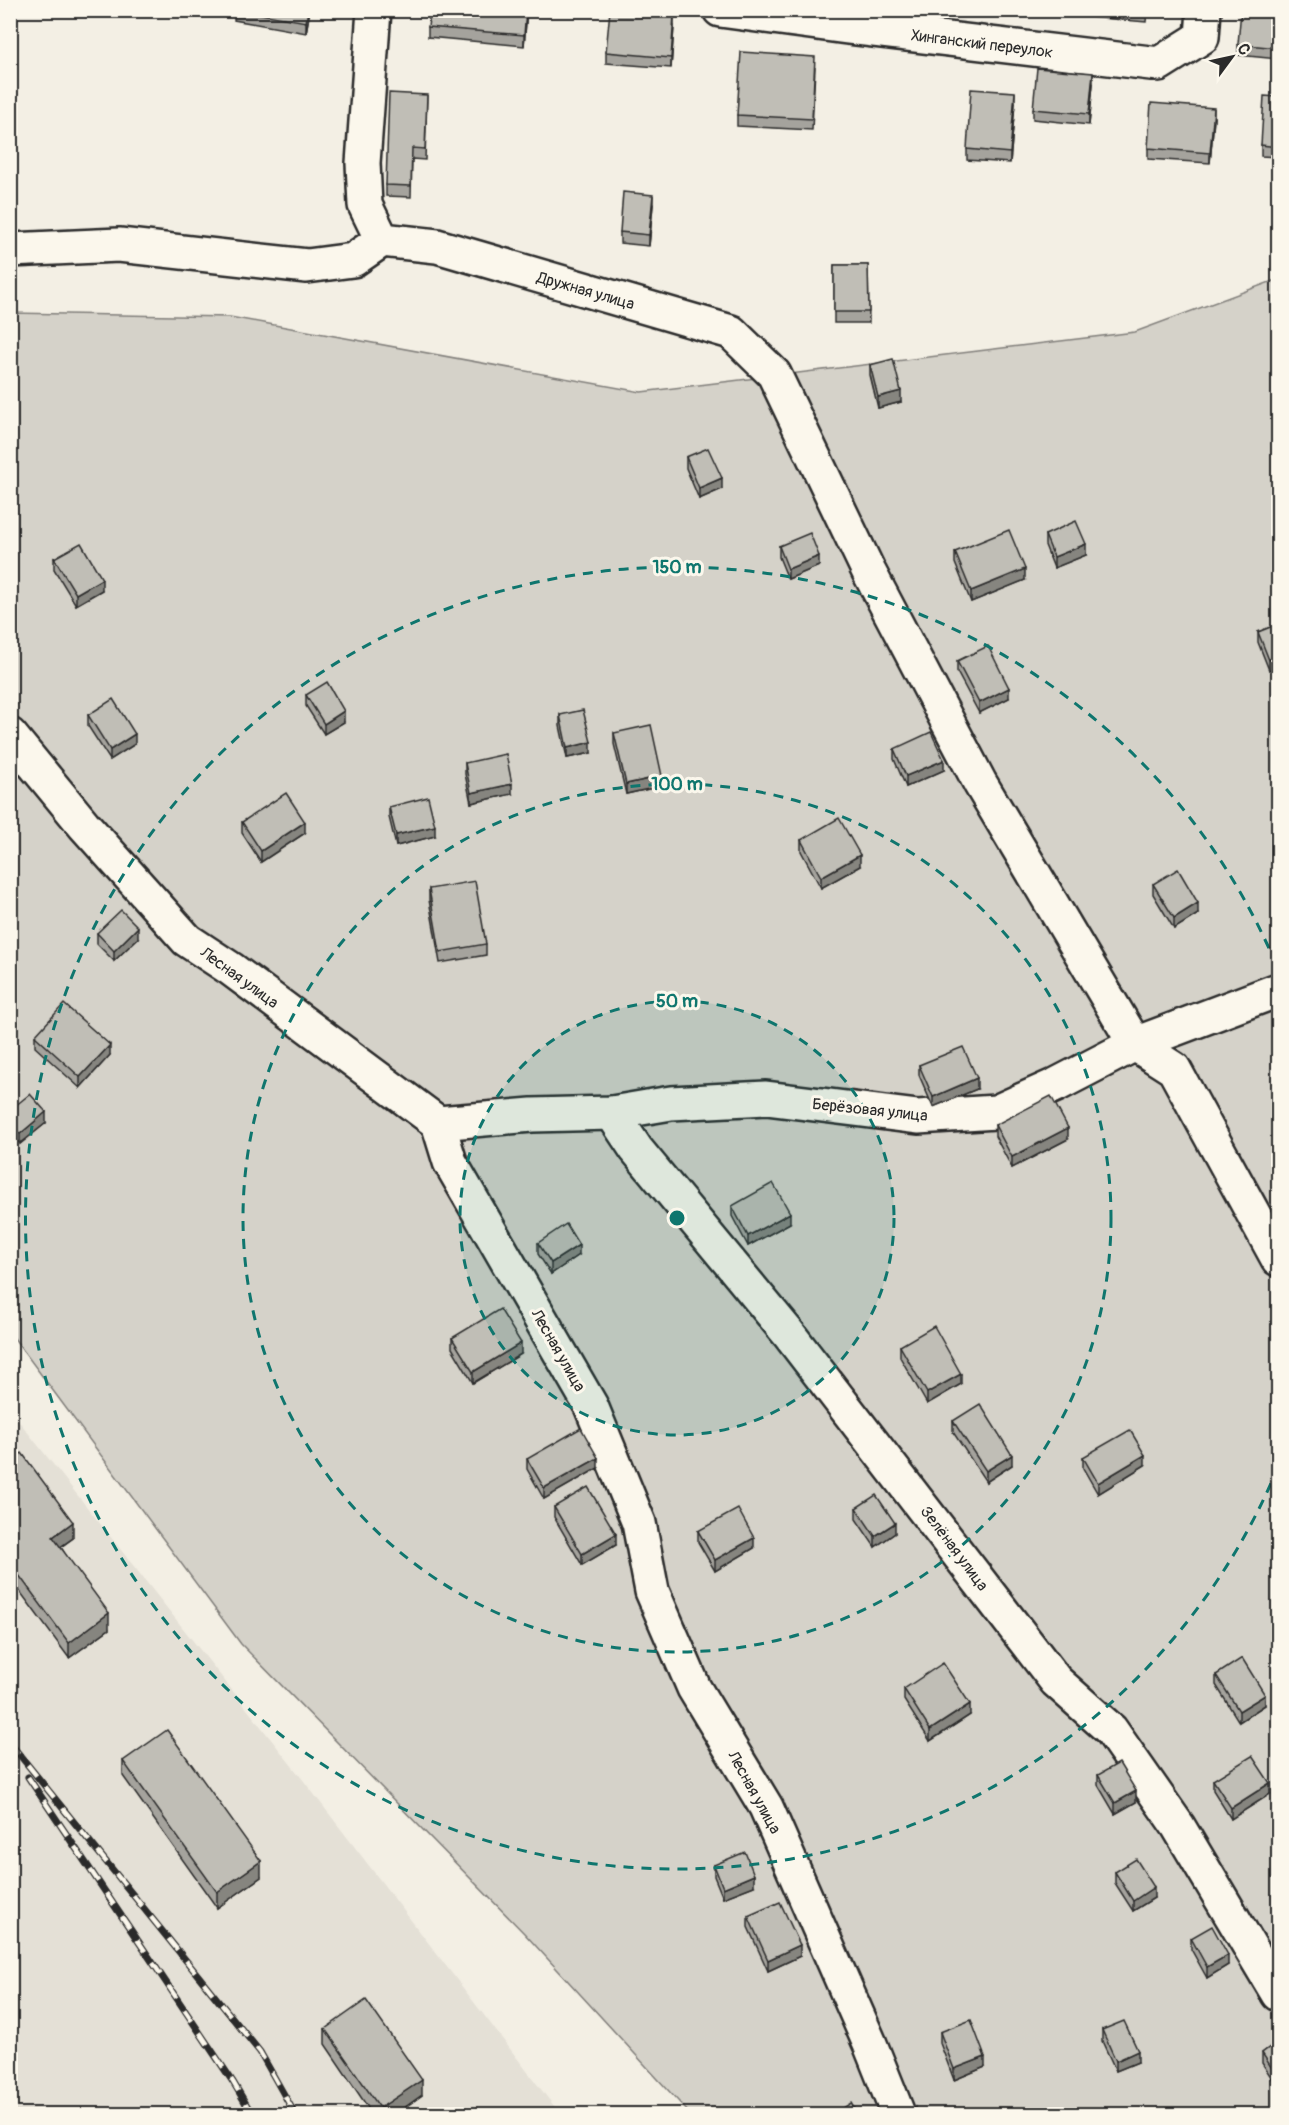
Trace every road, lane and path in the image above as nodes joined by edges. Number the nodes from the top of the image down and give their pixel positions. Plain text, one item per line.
1 (374, 10) edge
2 (720, 10) edge
3 (1203, 24) edge
4 (382, 240) junction
5 (10, 250) edge
6 (10, 735) edge
7 (1278, 990) edge
8 (1135, 1044) junction
9 (612, 1113) junction
10 (438, 1124) junction
11 (1278, 1259) edge
12 (1278, 1994) edge
13 (898, 2115) edge

1 - 4 street
2 - 3 street, Хинганский переулок
4 - 5 street
4 - 8 street, Дружная улица
6 - 10 street, Лесная улица
7 - 8 street, Берёзовая улица
8 - 9 street, Берёзовая улица
8 - 11 street
9 - 10 street, Берёзовая улица
9 - 12 street, Зелёная улица
10 - 13 street, Лесная улица

